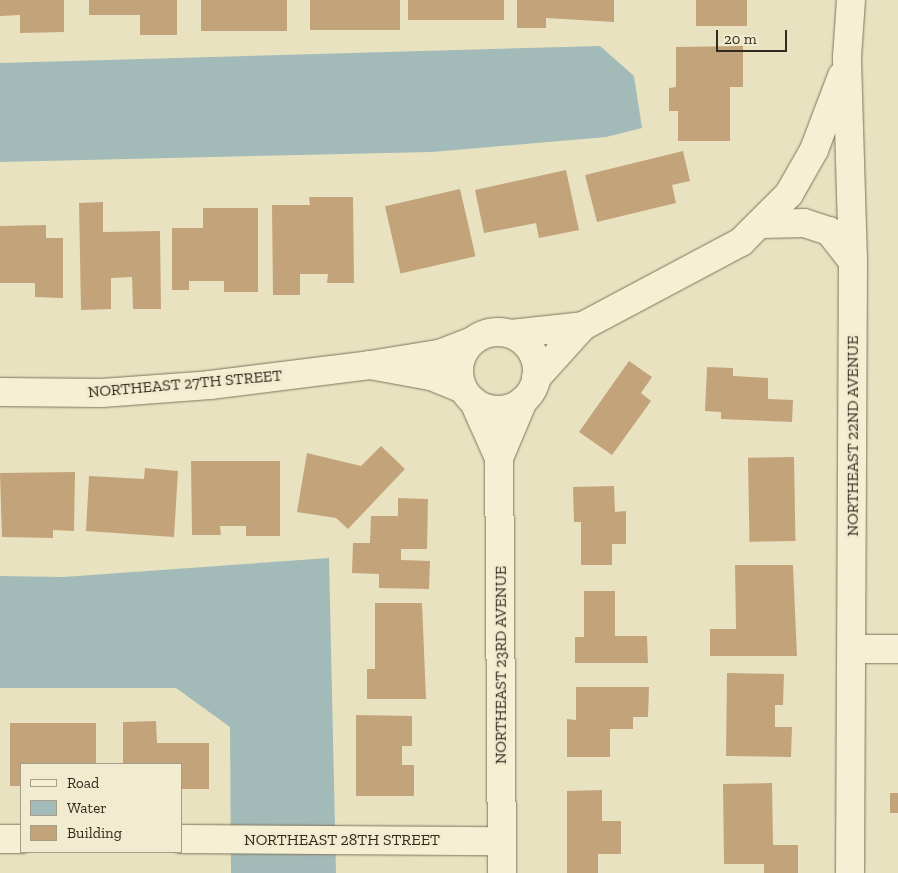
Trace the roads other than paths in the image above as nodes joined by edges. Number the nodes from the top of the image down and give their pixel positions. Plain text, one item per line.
1 (851, 0) edge
2 (847, 57) junction
3 (762, 224) junction
4 (853, 262) junction
5 (582, 326) junction
6 (511, 334) junction
7 (471, 342) junction
8 (370, 365) junction
9 (530, 389) junction
10 (0, 392) edge
11 (468, 395) junction
12 (499, 458) junction
13 (853, 649) junction
14 (898, 649) edge
15 (0, 839) edge
16 (20, 839) edge
17 (182, 840) edge
18 (502, 841) junction
19 (502, 873) edge
20 (850, 873) edge

1 - 2 street, NORTHEAST 22ND AVENUE
2 - 3 street
2 - 4 street, NORTHEAST 22ND AVENUE
3 - 4 street
3 - 5 street
4 - 13 street, NORTHEAST 22ND AVENUE
5 - 6 street
5 - 9 street
6 - 7 street
6 - 9 street
7 - 8 street, NORTHEAST 27TH STREET
7 - 11 street
8 - 10 street, NORTHEAST 27TH STREET
8 - 11 street, NORTHEAST 27TH STREET
9 - 11 street
9 - 12 street, NORTHEAST 23RD AVENUE
11 - 12 street, NORTHEAST 23RD AVENUE
12 - 18 street, NORTHEAST 23RD AVENUE
13 - 14 street
13 - 20 street, NORTHEAST 22ND AVENUE
15 - 16 street
17 - 18 street, NORTHEAST 28TH STREET
18 - 19 street, NORTHEAST 23RD AVENUE

